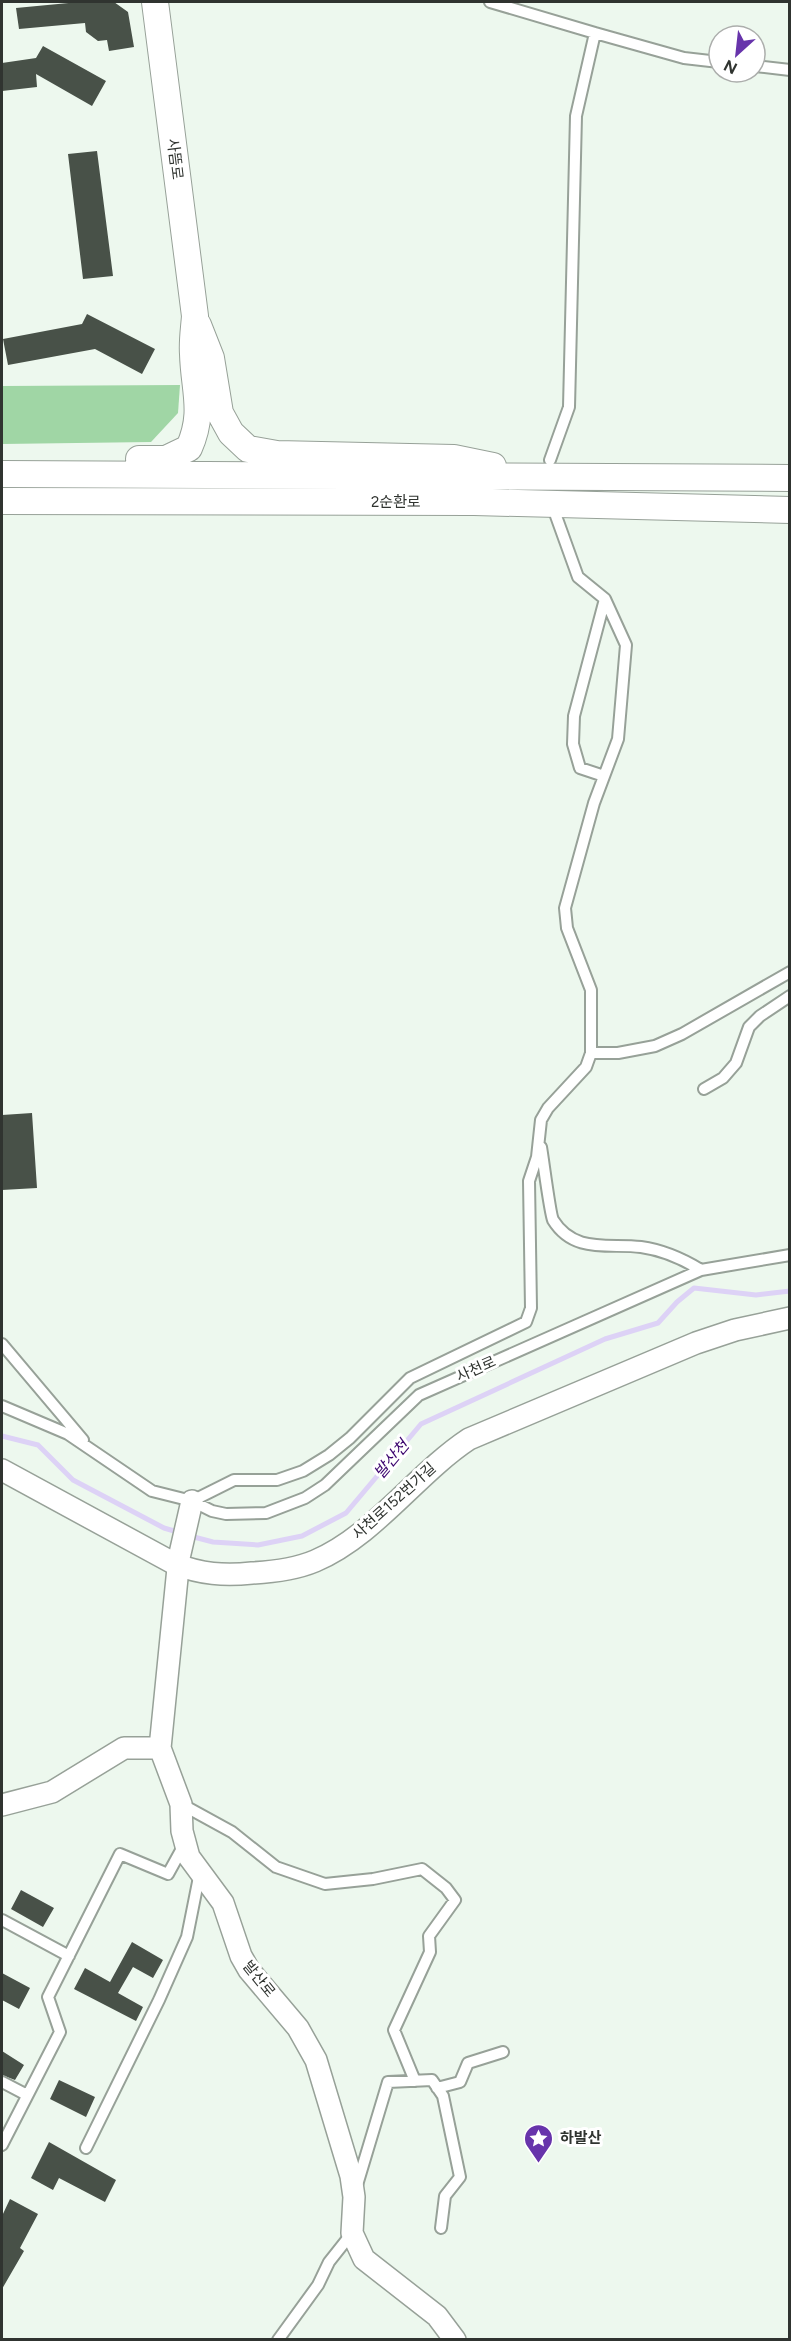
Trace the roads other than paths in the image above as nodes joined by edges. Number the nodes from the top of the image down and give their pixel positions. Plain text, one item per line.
1 (155, 2) edge
2 (490, 2) edge
3 (595, 33) junction
4 (707, 61) edge
5 (767, 67) edge
6 (789, 70) edge
7 (195, 316) junction
8 (2, 467) edge
9 (553, 469) junction
10 (2, 474) edge
11 (789, 478) edge
12 (2, 501) edge
13 (789, 510) edge
14 (556, 516) dead end
15 (605, 599) junction
16 (604, 776) junction
17 (789, 972) edge
18 (789, 996) edge
19 (591, 1053) junction
20 (704, 1089) dead end
21 (539, 1138) junction
22 (789, 1255) edge
23 (701, 1270) junction
24 (789, 1318) edge
25 (2, 1344) edge
26 (2, 1406) edge
27 (92, 1451) junction
28 (2, 1470) edge
29 (191, 1506) junction
30 (179, 1562) junction
31 (160, 1748) junction
32 (181, 1804) junction
33 (2, 1805) edge
34 (185, 1842) junction
35 (200, 1872) junction
36 (2, 1920) edge
37 (69, 1956) junction
38 (503, 2052) dead end
39 (415, 2081) junction
40 (2, 2082) edge
41 (437, 2088) junction
42 (27, 2095) junction
43 (2, 2145) edge
44 (86, 2148) dead end
45 (354, 2197) junction
46 (441, 2228) dead end
47 (351, 2234) junction
48 (278, 2340) edge
49 (455, 2340) edge

1 - 7 street, 사뜸로
2 - 3 lane
3 - 4 lane
3 - 9 lane
5 - 6 lane
7 - 8 street
7 - 9 street
9 - 10 street, 2순환로
9 - 11 street, 2순환로
12 - 13 street, 2순환로
14 - 15 lane
15 - 16 lane
15 - 16 lane
16 - 19 lane
17 - 19 lane
18 - 20 lane
19 - 21 lane
21 - 23 lane
21 - 29 lane
22 - 23 lane, 사천로
23 - 29 lane, 사천로
24 - 30 street, 사천로152번가길
25 - 27 lane
26 - 27 lane, 사천로
27 - 29 lane, 사천로
28 - 30 street, 사천로152번가길
29 - 30 street
30 - 31 street
31 - 32 street, 발산로
31 - 33 street
32 - 34 street, 발산로
32 - 39 lane
34 - 35 street, 발산로
34 - 37 lane
35 - 44 lane
35 - 45 street, 발산로
36 - 37 lane
37 - 42 lane
38 - 41 lane
39 - 41 lane
39 - 45 lane
40 - 42 lane
41 - 46 lane
42 - 43 lane
45 - 47 street, 발산로
47 - 48 lane
47 - 49 street

